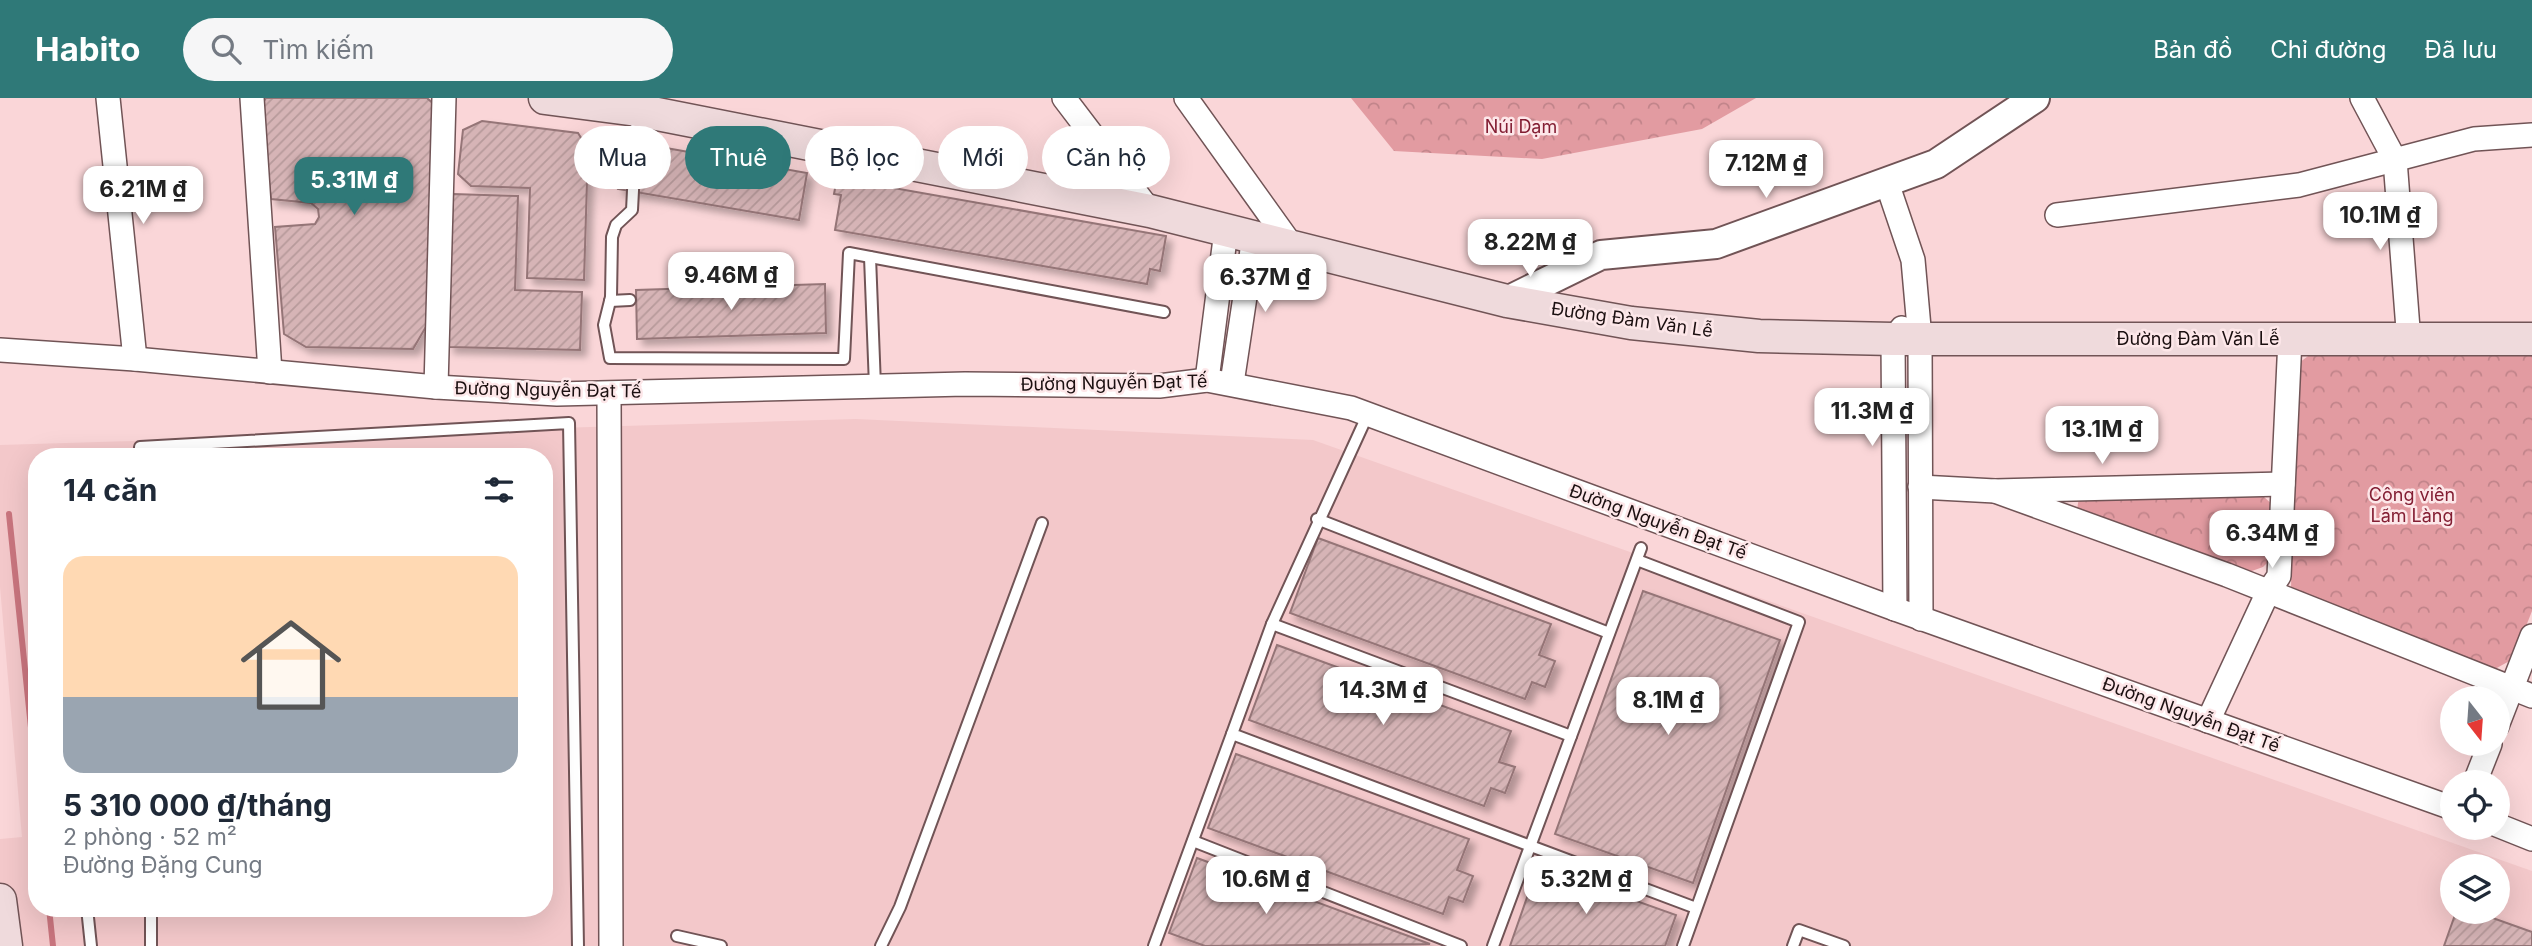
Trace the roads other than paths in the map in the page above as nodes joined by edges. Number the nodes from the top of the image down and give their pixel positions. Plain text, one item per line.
1 (108, 98) edge
2 (252, 98) edge
3 (444, 98) edge
4 (545, 98) edge
5 (1063, 98) edge
6 (1186, 98) edge
7 (2362, 98) edge
8 (2028, 100) edge
9 (637, 104) edge
10 (2532, 135) edge
11 (2395, 160) junction
12 (1887, 183) junction
13 (1150, 211) junction
14 (2057, 215) dead end
15 (1240, 234) junction
16 (1292, 246) junction
17 (870, 257) junction
18 (630, 300) dead end
19 (610, 301) junction
20 (1507, 301) junction
21 (1164, 312) dead end
22 (1911, 329) junction
23 (2290, 339) junction
24 (2532, 339) edge
25 (2409, 342) junction
26 (0, 350) edge
27 (135, 359) junction
28 (270, 372) junction
29 (1207, 380) junction
30 (1232, 383) junction
31 (875, 386) junction
32 (436, 387) junction
33 (608, 394) junction
34 (1368, 414) junction
35 (140, 448) edge
36 (2283, 484) junction
37 (1920, 487) junction
38 (1995, 491) junction
39 (1317, 519) junction
40 (1042, 523) dead end
41 (1641, 548) dead end
42 (1637, 561) junction
43 (2268, 592) junction
44 (1895, 610) junction
45 (1921, 619) junction
46 (1272, 624) junction
47 (1609, 633) junction
48 (2532, 636) edge
49 (2521, 692) edge
50 (2510, 708) edge
51 (2208, 721) junction
52 (1233, 734) junction
53 (1571, 736) junction
54 (2440, 804) edge
55 (2510, 830) edge
56 (2532, 839) edge
57 (1193, 842) junction
58 (1530, 846) junction
59 (0, 900) edge
60 (1696, 908) junction
61 (88, 917) edge
62 (151, 917) edge
63 (677, 936) dead end
64 (6, 946) edge
65 (91, 946) edge
66 (151, 946) edge
67 (578, 946) edge
68 (611, 946) edge
69 (721, 946) edge
70 (881, 946) edge
71 (1154, 946) edge
72 (1461, 946) edge
73 (1493, 946) edge
74 (1683, 946) edge
75 (1793, 946) edge
76 (1844, 946) edge

1 - 27 street
2 - 28 street
3 - 32 street
4 - 9 main road, Đường Đàm Văn Lễ
5 - 13 street
6 - 16 street
7 - 11 street
8 - 12 street
9 - 13 main road, Đường Đàm Văn Lễ
9 - 19 lane
10 - 11 street
11 - 14 street
11 - 25 street
12 - 20 street
12 - 22 street
13 - 15 main road, Đường Đàm Văn Lễ
15 - 16 main road, Đường Đàm Văn Lễ
15 - 29 street
15 - 30 street
16 - 20 main road, Đường Đàm Văn Lễ
17 - 19 lane
17 - 21 lane
17 - 31 lane
18 - 19 lane
20 - 22 main road, Đường Đàm Văn Lễ
22 - 23 main road, Đường Đàm Văn Lễ
22 - 37 street
22 - 44 street
23 - 25 main road, Đường Đàm Văn Lễ
23 - 36 street
24 - 25 main road, Đường Đàm Văn Lễ
26 - 27 street, Đường Nguyễn Đạt Tế
27 - 28 street, Đường Nguyễn Đạt Tế
28 - 32 street, Đường Nguyễn Đạt Tế
29 - 30 street, Đường Nguyễn Đạt Tế
29 - 31 street, Đường Nguyễn Đạt Tế
30 - 34 street, Đường Nguyễn Đạt Tế
31 - 33 street, Đường Nguyễn Đạt Tế
32 - 33 street, Đường Nguyễn Đạt Tế
33 - 68 street
34 - 39 lane
34 - 44 street, Đường Nguyễn Đạt Tế
35 - 67 lane
36 - 38 street
36 - 43 street
37 - 38 street
37 - 45 street
38 - 43 street
39 - 46 lane
39 - 47 lane
40 - 70 lane
41 - 42 lane
42 - 47 lane
42 - 60 lane
43 - 49 street
43 - 51 street
44 - 45 street, Đường Nguyễn Đạt Tế
45 - 51 street, Đường Nguyễn Đạt Tế
46 - 52 lane
46 - 53 lane
47 - 53 lane
48 - 49 street
49 - 50 street
51 - 54 street, Đường Nguyễn Đạt Tế
52 - 57 lane
52 - 58 lane
53 - 58 lane
55 - 56 street
57 - 71 lane
57 - 72 lane
58 - 60 lane
58 - 73 lane
59 - 64 main road
60 - 74 lane
61 - 65 lane
62 - 66 lane
63 - 69 lane
75 - 76 lane

